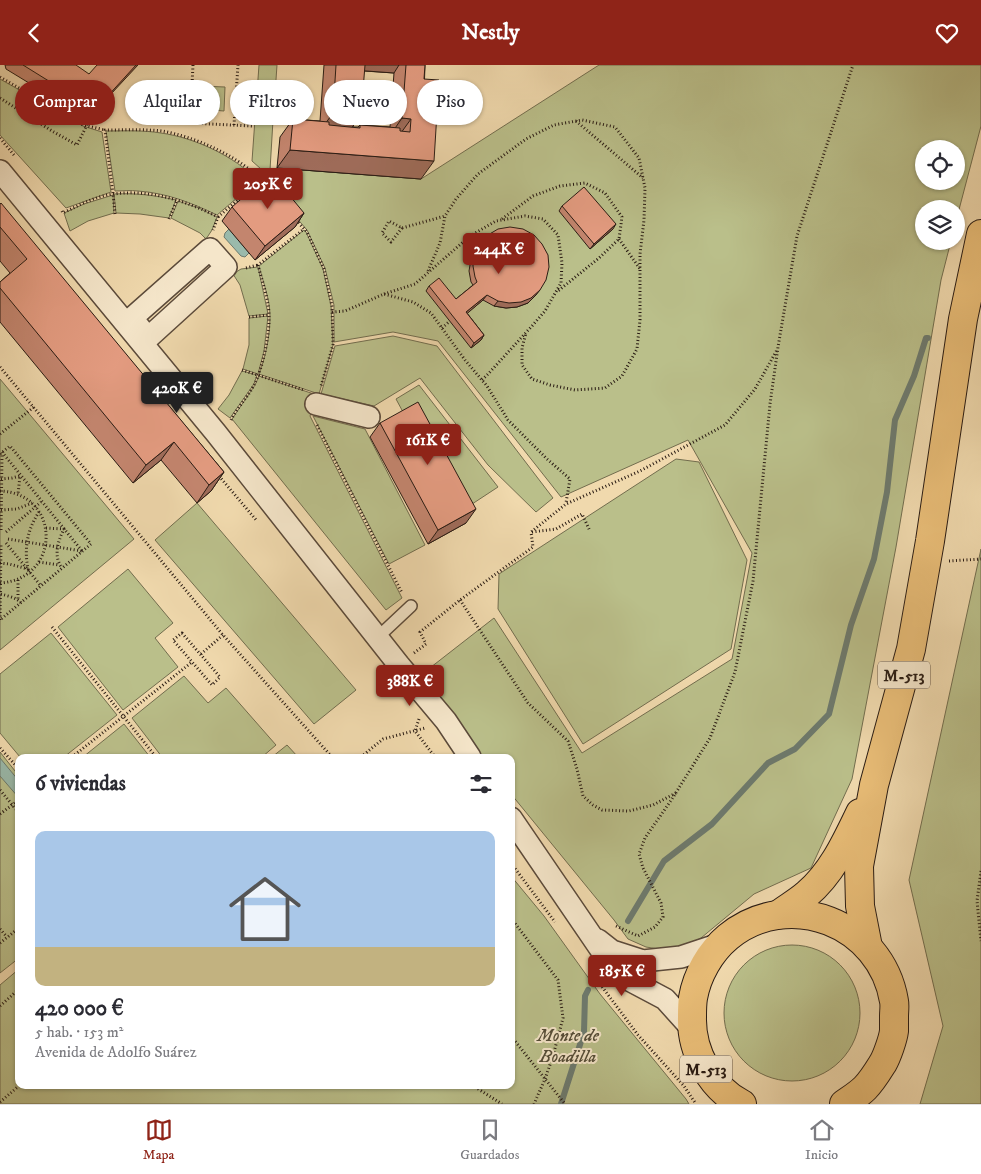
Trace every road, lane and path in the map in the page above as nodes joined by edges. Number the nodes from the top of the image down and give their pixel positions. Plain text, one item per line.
1 (193, 65) edge
2 (238, 65) edge
3 (853, 65) edge
4 (0, 77) edge
5 (237, 80) edge
6 (15, 86) edge
7 (0, 97) edge
8 (15, 107) edge
9 (576, 121) junction
10 (43, 125) edge
11 (87, 125) joint
12 (230, 125) edge
13 (234, 125) edge
14 (252, 126) dead end
15 (104, 130) junction
16 (0, 138) edge
17 (19, 161) dead end
18 (0, 171) edge
19 (643, 179) junction
20 (261, 180) junction
21 (268, 187) edge
22 (113, 194) junction
23 (177, 199) junction
24 (57, 205) dead end
25 (115, 214) dead end
26 (292, 215) edge
27 (445, 216) junction
28 (218, 217) junction
29 (169, 219) dead end
30 (502, 220) junction
31 (402, 228) junction
32 (304, 229) junction
33 (981, 234) edge
34 (619, 239) junction
35 (212, 243) dead end
36 (258, 265) junction
37 (240, 268) dead end
38 (640, 269) junction
39 (428, 271) junction
40 (384, 294) junction
41 (555, 294) junction
42 (332, 312) junction
43 (269, 315) junction
44 (248, 317) dead end
45 (450, 321) edge
46 (442, 328) junction
47 (526, 333) junction
48 (778, 347) junction
49 (0, 367) edge
50 (242, 370) dead end
51 (258, 375) junction
52 (482, 379) junction
53 (318, 399) junction
54 (34, 407) junction
55 (369, 417) dead end
56 (237, 427) dead end
57 (0, 434) edge
58 (1, 453) edge
59 (214, 469) edge
60 (20, 476) junction
61 (1, 479) edge
62 (1, 491) edge
63 (18, 495) junction
64 (42, 502) junction
65 (32, 503) junction
66 (566, 504) junction
67 (36, 507) junction
68 (1, 510) edge
69 (39, 512) junction
70 (258, 523) dead end
71 (46, 528) junction
72 (64, 529) junction
73 (1, 530) edge
74 (590, 531) dead end
75 (6, 532) junction
76 (531, 532) junction
77 (7, 541) junction
78 (27, 542) junction
79 (1, 544) edge
80 (46, 545) junction
81 (58, 547) junction
82 (82, 551) junction
83 (981, 559) edge
84 (39, 562) junction
85 (0, 563) edge
86 (926, 563) junction
87 (59, 565) junction
88 (62, 568) junction
89 (29, 571) junction
90 (18, 580) junction
91 (0, 583) edge
92 (41, 585) junction
93 (0, 594) edge
94 (460, 600) junction
95 (20, 601) junction
96 (408, 602) joint
97 (0, 620) edge
98 (52, 627) dead end
99 (223, 635) junction
100 (378, 637) junction
101 (201, 655) junction
102 (192, 662) junction
103 (399, 665) junction
104 (413, 712) dead end
105 (124, 717) junction
106 (446, 721) junction
107 (415, 731) junction
108 (0, 748) edge
109 (76, 754) edge
110 (154, 754) edge
111 (329, 754) edge
112 (365, 754) edge
113 (433, 754) edge
114 (468, 754) edge
115 (15, 765) edge
116 (874, 785) junction
117 (0, 790) edge
118 (676, 793) junction
119 (15, 803) edge
120 (12, 805) junction
121 (15, 808) edge
122 (0, 814) edge
123 (515, 824) edge
124 (515, 868) edge
125 (981, 871) edge
126 (778, 915) junction
127 (515, 922) edge
128 (556, 924) dead end
129 (614, 925) dead end
130 (0, 929) edge
131 (15, 931) edge
132 (589, 933) junction
133 (7, 937) junction
134 (981, 941) edge
135 (0, 943) edge
136 (720, 944) junction
137 (868, 947) junction
138 (595, 977) dead end
139 (15, 993) edge
140 (0, 1006) edge
141 (692, 1029) junction
142 (515, 1041) edge
143 (545, 1079) junction
144 (15, 1089) edge
145 (478, 1089) edge
146 (0, 1102) edge
147 (738, 1103) edge
148 (502, 1104) edge
149 (534, 1104) edge
150 (565, 1104) edge
151 (696, 1104) edge
152 (844, 1104) edge

1 - 12 path
2 - 5 path
3 - 48 path
4 - 6 path
7 - 8 path
9 - 19 path
9 - 19 path
9 - 27 path
10 - 11 path
11 - 15 path
13 - 14 path
15 - 20 path
15 - 22 path
16 - 17 path
18 - 100 street
19 - 38 path
20 - 21 path
20 - 28 path
22 - 23 path
22 - 24 path
22 - 25 path
23 - 28 path
23 - 29 path
26 - 32 path
27 - 31 path
27 - 39 path
28 - 35 path
30 - 34 path
30 - 39 path
30 - 41 path
31 - 31 path
32 - 36 path
32 - 42 path
33 - 86 main road, M-513
34 - 38 path
34 - 41 path
36 - 37 path
36 - 43 path
38 - 47 path
39 - 40 path
40 - 42 path
40 - 46 path
41 - 47 path
42 - 53 path
43 - 44 path
43 - 51 path
45 - 46 path
46 - 52 path
47 - 52 path
48 - 66 path
48 - 118 path
49 - 54 path
50 - 51 path
51 - 53 path
51 - 56 path
52 - 66 path
53 - 55 street
53 - 96 path
54 - 57 path
54 - 99 path
58 - 60 path
58 - 61 path
58 - 82 path
59 - 70 path
60 - 61 path
60 - 63 path
60 - 64 path
61 - 62 path
62 - 63 path
62 - 68 path
63 - 65 path
64 - 67 path
64 - 72 path
65 - 67 path
65 - 68 path
66 - 76 path
67 - 69 path
67 - 75 path
68 - 73 path
69 - 71 path
69 - 78 path
71 - 72 path
71 - 80 path
72 - 81 path
72 - 82 path
73 - 75 path
74 - 76 path
75 - 77 path
76 - 94 path
77 - 78 path
77 - 79 path
77 - 89 path
78 - 80 path
78 - 89 path
79 - 85 path
80 - 81 path
80 - 84 path
81 - 82 path
81 - 87 path
82 - 88 path
83 - 86 path
84 - 87 path
84 - 89 path
85 - 89 path
85 - 91 path
86 - 116 main road, M-513
87 - 88 path
88 - 92 path
89 - 90 path
89 - 92 path
90 - 91 path
90 - 95 path
91 - 93 path
92 - 95 path
93 - 95 path
93 - 97 path
94 - 103 path
94 - 118 path
95 - 97 path
96 - 100 lane
98 - 105 path
99 - 101 path
99 - 111 path
100 - 103 street
101 - 102 path
101 - 102 path
102 - 105 path
103 - 106 street
104 - 107 path
105 - 109 path
105 - 110 path
106 - 107 path
106 - 114 street
107 - 112 path
107 - 113 path
108 - 115 path
116 - 126 main road, M-513
116 - 137 main road, M-513
117 - 120 path
118 - 129 path
119 - 120 path
120 - 121 path
120 - 122 path
123 - 132 street
124 - 128 path
125 - 134 path
126 - 136 main road, M-513
126 - 137 main road, M-513
127 - 143 path
130 - 133 path
131 - 133 path
132 - 136 street
132 - 141 street
133 - 135 path
136 - 141 main road, M-513
137 - 152 main road, M-513
138 - 151 path
139 - 140 path
141 - 147 main road, M-513
142 - 143 path
143 - 149 path
143 - 150 path
144 - 146 path
145 - 148 path

